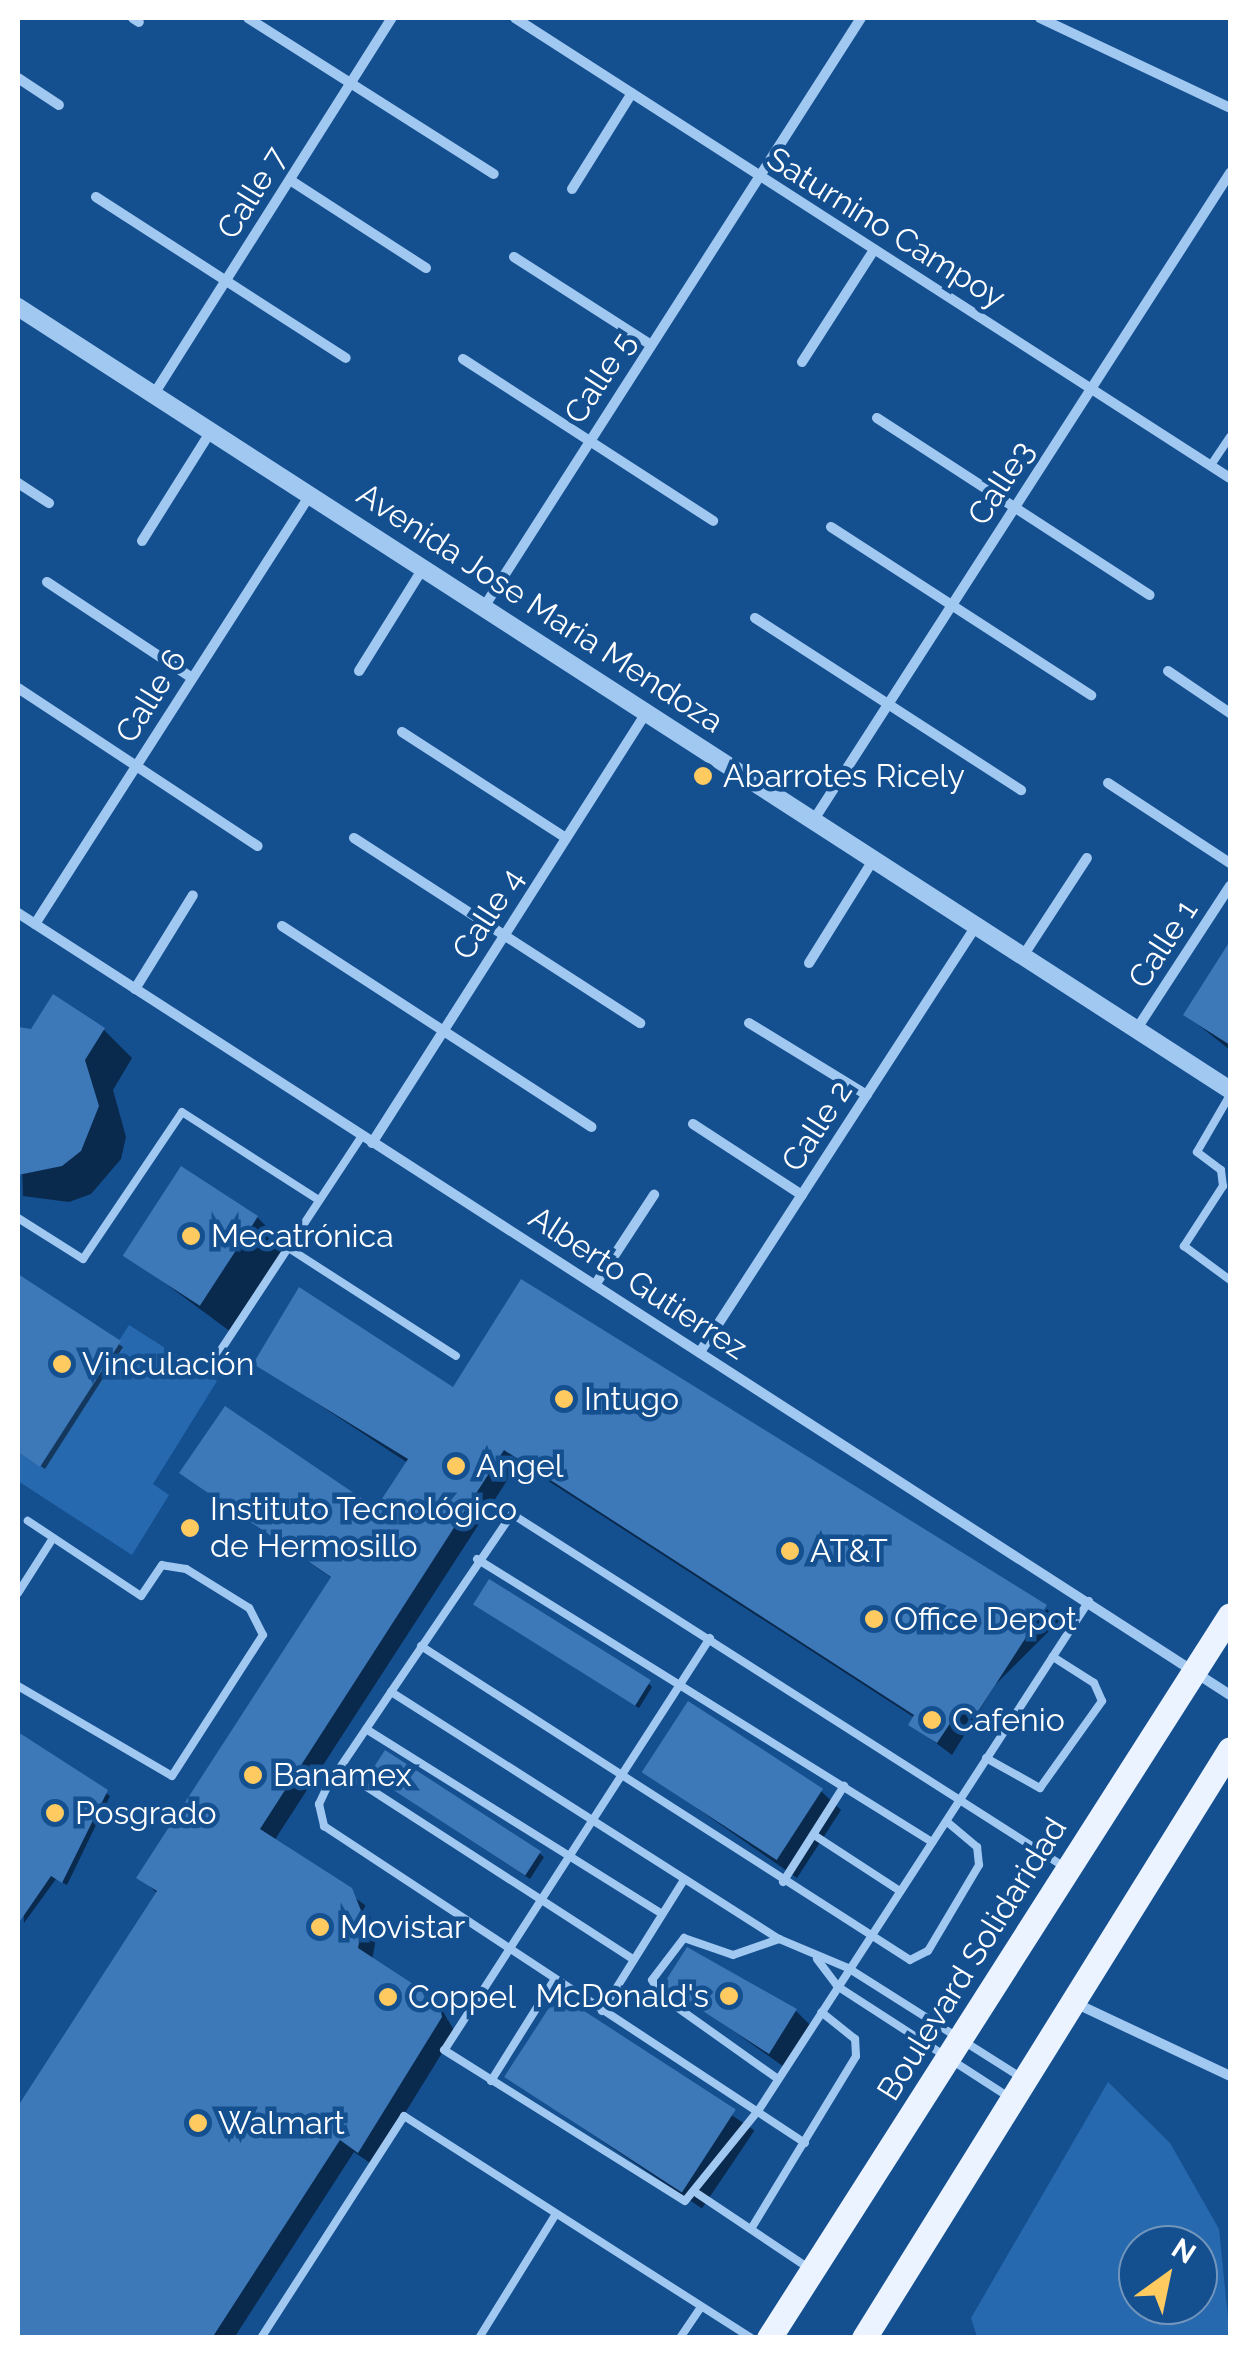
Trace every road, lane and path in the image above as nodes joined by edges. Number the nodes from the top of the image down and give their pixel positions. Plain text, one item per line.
1 (248, 18) edge
2 (392, 18) edge
3 (516, 18) edge
4 (861, 18) edge
5 (1040, 18) edge
6 (18, 78) edge
7 (351, 83) junction
8 (632, 93) junction
9 (59, 105) dead end
10 (1230, 108) edge
11 (1230, 172) edge
12 (494, 174) dead end
13 (759, 177) junction
14 (290, 180) junction
15 (572, 190) dead end
16 (96, 197) dead end
17 (874, 250) junction
18 (514, 257) dead end
19 (426, 268) dead end
20 (226, 281) junction
21 (18, 308) edge
22 (651, 345) junction
23 (346, 358) dead end
24 (463, 359) dead end
25 (802, 362) dead end
26 (1091, 388) junction
27 (154, 394) junction
28 (876, 418) dead end
29 (212, 431) junction
30 (1230, 437) edge
31 (590, 440) junction
32 (1211, 465) junction
33 (1230, 478) edge
34 (18, 483) edge
35 (310, 494) junction
36 (49, 504) dead end
37 (1015, 508) junction
38 (713, 521) dead end
39 (831, 527) dead end
40 (142, 541) dead end
41 (423, 568) junction
42 (47, 582) dead end
43 (1150, 595) dead end
44 (952, 605) junction
45 (484, 607) junction
46 (755, 618) dead end
47 (358, 671) dead end
48 (1168, 671) dead end
49 (192, 678) junction
50 (18, 688) edge
51 (1091, 695) dead end
52 (888, 704) junction
53 (646, 713) junction
54 (1230, 713) edge
55 (402, 732) dead end
56 (136, 766) junction
57 (1108, 783) dead end
58 (1021, 790) dead end
59 (813, 822) junction
60 (354, 838) dead end
61 (566, 838) junction
62 (258, 846) dead end
63 (1087, 858) dead end
64 (873, 860) junction
65 (1230, 863) edge
66 (1230, 886) edge
67 (193, 895) dead end
68 (18, 913) edge
69 (35, 924) junction
70 (282, 926) dead end
71 (976, 926) junction
72 (504, 936) junction
73 (1023, 956) junction
74 (809, 963) dead end
75 (135, 989) junction
76 (640, 1023) dead end
77 (749, 1023) dead end
78 (1136, 1030) junction
79 (443, 1031) junction
80 (1230, 1092) edge
81 (867, 1095) junction
82 (693, 1124) dead end
83 (592, 1127) dead end
84 (367, 1139) junction
85 (654, 1195) dead end
86 (802, 1195) junction
87 (317, 1199) junction
88 (18, 1218) edge
89 (286, 1247) junction
90 (1230, 1280) edge
91 (595, 1285) junction
92 (700, 1352) junction
93 (456, 1356) dead end
94 (205, 1374) dead end
95 (28, 1521) dead end
96 (53, 1538) junction
97 (477, 1559) junction
98 (18, 1593) edge
99 (1089, 1600) junction
100 (1230, 1615) edge
101 (710, 1638) junction
102 (421, 1646) junction
103 (1053, 1656) junction
104 (1195, 1670) junction
105 (18, 1686) edge
106 (678, 1686) junction
107 (392, 1692) junction
108 (1230, 1695) edge
109 (366, 1729) junction
110 (1230, 1749) edge
111 (986, 1758) junction
112 (339, 1769) junction
113 (617, 1776) junction
114 (844, 1786) junction
115 (960, 1799) junction
116 (590, 1819) junction
117 (946, 1821) junction
118 (814, 1835) junction
119 (932, 1842) junction
120 (568, 1855) junction
121 (1067, 1869) junction
122 (684, 1880) junction
123 (783, 1882) junction
124 (900, 1891) junction
125 (537, 1899) junction
126 (662, 1914) junction
127 (779, 1938) junction
128 (869, 1938) junction
129 (503, 1948) junction
130 (634, 1960) junction
131 (817, 1960) junction
132 (848, 1968) junction
133 (554, 1980) junction
134 (837, 1986) junction
135 (1075, 2002) junction
136 (602, 2011) junction
137 (821, 2012) junction
138 (955, 2048) junction
139 (1230, 2076) edge
140 (778, 2078) junction
141 (491, 2082) junction
142 (1021, 2092) junction
143 (758, 2111) junction
144 (806, 2142) junction
145 (698, 2194) junction
146 (556, 2214) junction
147 (751, 2229) junction
148 (812, 2270) junction
149 (700, 2308) junction
150 (262, 2338) edge
151 (479, 2338) edge
152 (680, 2338) edge
153 (751, 2338) edge
154 (769, 2338) edge
155 (864, 2338) edge

1 - 7 street
2 - 7 street, Calle 7
3 - 8 street, Saturnino Campoy
4 - 13 street, Calle 5
5 - 10 street
6 - 9 street
7 - 12 street
7 - 14 street, Calle 7
8 - 13 street, Saturnino Campoy
8 - 15 street
11 - 26 street, Calle3
13 - 17 street, Saturnino Campoy
13 - 22 street, Calle 5
14 - 19 street
14 - 20 street, Calle 7
16 - 20 street
17 - 25 street
17 - 26 street, Saturnino Campoy
18 - 22 street
20 - 23 street
20 - 27 street, Calle 7
21 - 27 street, Avenida Jose Maria Mendoza
22 - 31 street, Calle 5
24 - 31 street
26 - 32 street, Saturnino Campoy
26 - 37 street, Calle3
27 - 29 street, Avenida Jose Maria Mendoza
28 - 37 street
29 - 35 street, Avenida Jose Maria Mendoza
29 - 40 street
30 - 32 lane
31 - 38 street
31 - 45 street, Calle 5
32 - 33 street, Saturnino Campoy
34 - 36 street
35 - 41 street, Avenida Jose Maria Mendoza
35 - 49 street, Calle 6
37 - 43 street
37 - 44 street, Calle3
39 - 44 street
41 - 45 street, Avenida Jose Maria Mendoza
41 - 47 street
42 - 49 street
44 - 51 street
44 - 52 street, Calle3
45 - 53 street, Avenida Jose Maria Mendoza
46 - 52 street
48 - 54 street
49 - 56 street, Calle 6
50 - 56 street
52 - 58 street
52 - 59 street, Calle3
53 - 59 street, Avenida Jose Maria Mendoza
53 - 61 street, Calle 4
55 - 61 street
56 - 62 street
56 - 69 street, Calle 6
57 - 65 street
59 - 64 street, Avenida Jose Maria Mendoza
60 - 72 street
61 - 72 street, Calle 4
63 - 73 street
64 - 71 street, Avenida Jose Maria Mendoza
64 - 74 street
66 - 78 street, Calle 1
67 - 75 street
68 - 69 street, Alberto Gutierrez
69 - 75 street, Alberto Gutierrez
70 - 79 street
71 - 73 street, Avenida Jose Maria Mendoza
71 - 81 street, Calle 2
72 - 76 street
72 - 79 street, Calle 4
73 - 78 street, Avenida Jose Maria Mendoza
75 - 84 street, Alberto Gutierrez
77 - 81 street
78 - 80 street, Avenida Jose Maria Mendoza
79 - 83 street
79 - 84 street, Calle 4
80 - 90 lane
81 - 86 street, Calle 2
82 - 86 street
84 - 87 lane
84 - 91 street, Alberto Gutierrez
85 - 91 street
86 - 92 street, Calle 2
87 - 88 lane
87 - 89 lane
89 - 93 lane
89 - 94 lane
91 - 92 street, Alberto Gutierrez
92 - 99 street, Alberto Gutierrez
95 - 96 lane
96 - 98 lane
96 - 105 lane
97 - 101 lane
97 - 102 lane
97 - 106 lane
99 - 103 lane
99 - 104 street, Alberto Gutierrez
100 - 104 main road, Boulevard Solidaridad
101 - 106 lane
101 - 115 lane
102 - 107 lane
102 - 113 lane
103 - 111 lane
103 - 111 lane
104 - 108 street, Alberto Gutierrez
104 - 121 main road, Boulevard Solidaridad
106 - 113 lane
106 - 114 lane
107 - 109 lane
107 - 116 lane
109 - 112 lane
109 - 120 lane
110 - 135 main road
111 - 115 lane
112 - 125 lane
112 - 129 lane
113 - 116 lane
113 - 123 lane
114 - 118 lane
114 - 119 lane
115 - 117 lane
115 - 121 lane
116 - 120 lane
116 - 122 lane
117 - 119 lane
117 - 128 lane
118 - 123 lane
118 - 124 lane
119 - 124 lane
120 - 125 lane
120 - 126 lane
121 - 138 main road, Boulevard Solidaridad
122 - 126 lane
122 - 127 lane
123 - 128 lane
124 - 128 lane
125 - 129 lane
125 - 130 lane
126 - 130 lane
127 - 131 lane
127 - 140 lane
128 - 132 lane
129 - 133 lane
129 - 141 lane
130 - 136 lane
131 - 132 lane
131 - 134 lane
132 - 134 lane
132 - 138 lane
133 - 136 lane
133 - 141 lane
134 - 137 lane
134 - 138 lane
135 - 139 street
135 - 142 main road
136 - 143 lane
137 - 140 lane
137 - 144 lane
138 - 142 lane
138 - 142 lane
138 - 148 main road, Boulevard Solidaridad
140 - 143 lane
141 - 145 lane
142 - 155 main road
143 - 144 lane
143 - 145 lane
144 - 147 lane
145 - 147 lane
146 - 149 lane
146 - 150 lane
146 - 151 lane
147 - 148 lane
148 - 154 main road, Boulevard Solidaridad
149 - 152 lane
149 - 153 lane

